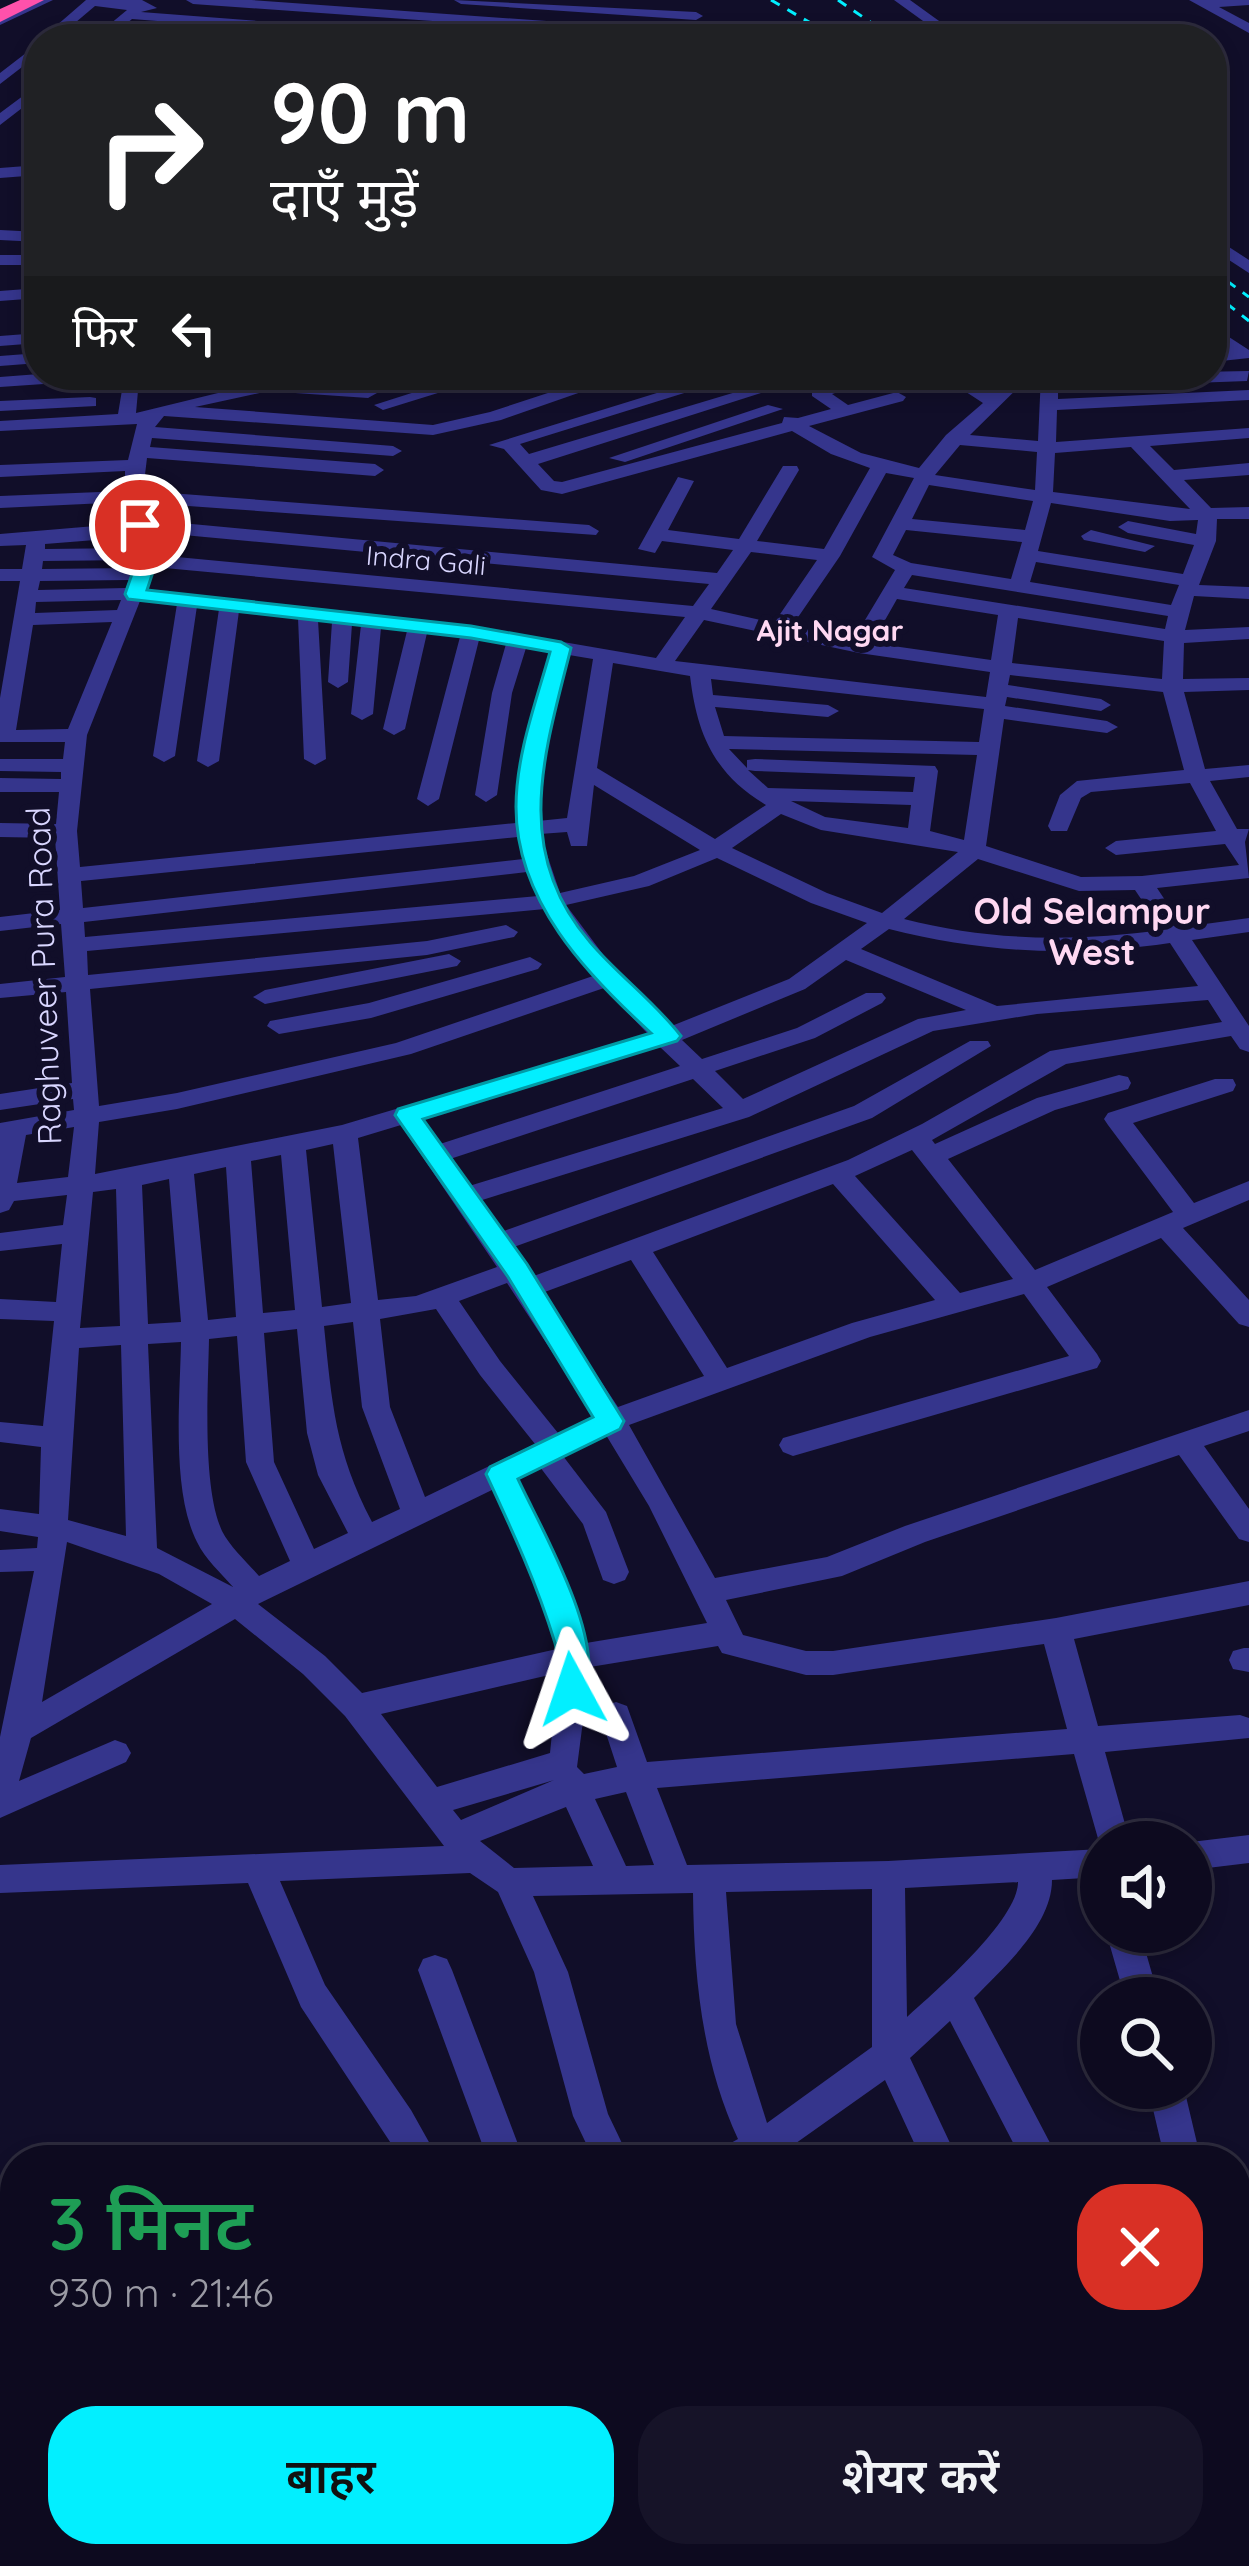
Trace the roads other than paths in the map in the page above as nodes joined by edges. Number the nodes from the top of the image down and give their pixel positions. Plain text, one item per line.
1 (14, 0) edge
2 (35, 0) edge
3 (46, 0) edge
4 (461, 0) edge
5 (597, 0) edge
6 (878, 0) edge
7 (901, 0) edge
8 (476, 1) edge
9 (1249, 1) edge
10 (672, 2) edge
11 (1199, 2) edge
12 (0, 6) edge
13 (392, 7) edge
14 (138, 8) edge
15 (188, 8) edge
16 (261, 12) edge
17 (696, 16) junction
18 (1249, 16) edge
19 (1225, 17) junction
20 (0, 19) edge
21 (466, 20) junction
22 (66, 24) edge
23 (341, 24) edge
24 (521, 24) edge
25 (707, 24) edge
26 (911, 24) edge
27 (935, 24) edge
28 (1249, 29) edge
29 (24, 59) edge
30 (1, 79) edge
31 (24, 99) edge
32 (0, 121) edge
33 (0, 260) edge
34 (22, 260) dead end
35 (1227, 342) edge
36 (1227, 355) edge
37 (191, 390) edge
38 (236, 390) edge
39 (293, 390) edge
40 (364, 390) edge
41 (417, 390) edge
42 (576, 390) edge
43 (681, 390) edge
44 (748, 390) edge
45 (825, 390) edge
46 (975, 390) edge
47 (1007, 390) edge
48 (1049, 390) edge
49 (1198, 390) edge
50 (752, 393) junction
51 (897, 397) dead end
52 (375, 399) junction
53 (90, 402) dead end
54 (995, 402) junction
55 (0, 406) edge
56 (139, 408) edge
57 (774, 409) junction
58 (846, 412) junction
59 (1249, 412) edge
60 (1048, 414) junction
61 (495, 416) junction
62 (284, 419) junction
63 (0, 426) edge
64 (797, 427) junction
65 (412, 430) junction
66 (1249, 433) edge
67 (952, 439) junction
68 (1134, 440) junction
69 (510, 442) junction
70 (1049, 448) junction
71 (393, 451) dead end
72 (272, 452) junction
73 (135, 459) junction
74 (527, 461) junction
75 (880, 468) junction
76 (1249, 469) edge
77 (375, 470) dead end
78 (790, 470) dead end
79 (0, 471) edge
80 (1170, 476) junction
81 (925, 477) junction
82 (542, 479) junction
83 (685, 481) dead end
84 (134, 496) junction
85 (0, 502) edge
86 (1041, 503) junction
87 (252, 505) junction
88 (1249, 513) edge
89 (897, 523) junction
90 (140, 528) junction
91 (589, 531) dead end
92 (1249, 532) edge
93 (237, 534) junction
94 (656, 534) junction
95 (1091, 536) dead end
96 (269, 537) junction
97 (1206, 537) junction
98 (0, 540) edge
99 (747, 543) junction
100 (1032, 546) junction
101 (830, 556) junction
102 (30, 566) junction
103 (638, 568) junction
104 (906, 568) junction
105 (270, 573) junction
106 (0, 575) edge
107 (723, 579) junction
108 (139, 580) junction
109 (1190, 585) junction
110 (1019, 587) junction
111 (890, 592) junction
112 (1249, 593) edge
113 (188, 600) junction
114 (230, 604) junction
115 (1010, 610) junction
116 (1180, 612) junction
117 (701, 613) junction
118 (308, 614) junction
119 (342, 618) junction
120 (21, 619) junction
121 (372, 621) junction
122 (418, 626) junction
123 (779, 630) junction
124 (471, 632) junction
125 (1249, 633) edge
126 (1175, 637) junction
127 (518, 639) junction
128 (859, 646) junction
129 (561, 648) junction
130 (604, 656) junction
131 (662, 665) junction
132 (700, 672) junction
133 (338, 682) dead end
134 (835, 683) junction
135 (1249, 684) edge
136 (1171, 686) junction
137 (998, 693) junction
138 (704, 700) junction
139 (828, 711) junction
140 (362, 714) dead end
141 (1104, 716) dead end
142 (394, 729) dead end
143 (76, 735) junction
144 (2, 737) edge
145 (714, 742) junction
146 (829, 743) junction
147 (988, 749) junction
148 (164, 756) dead end
149 (315, 759) dead end
150 (208, 761) dead end
151 (0, 765) edge
152 (755, 765) dead end
153 (1249, 771) edge
154 (589, 772) junction
155 (70, 776) junction
156 (1195, 776) junction
157 (0, 785) edge
158 (487, 795) dead end
159 (428, 799) dead end
160 (923, 799) junction
161 (770, 800) junction
162 (1059, 826) dead end
163 (0, 830) edge
164 (527, 830) junction
165 (66, 831) junction
166 (918, 835) junction
167 (1239, 836) edge
168 (1116, 848) dead end
169 (974, 850) junction
170 (716, 852) junction
171 (536, 864) junction
172 (1249, 867) edge
173 (70, 875) junction
174 (1142, 883) junction
175 (551, 902) junction
176 (489, 910) junction
177 (73, 917) junction
178 (886, 922) junction
179 (0, 924) edge
180 (1249, 925) edge
181 (506, 932) junction
182 (1172, 934) junction
183 (76, 945) junction
184 (845, 951) junction
185 (478, 955) dead end
186 (530, 964) junction
187 (251, 966) junction
188 (608, 979) junction
189 (804, 979) junction
190 (79, 980) junction
191 (0, 991) edge
192 (1213, 992) junction
193 (265, 998) junction
194 (556, 998) junction
195 (874, 998) dead end
196 (847, 1012) junction
197 (992, 1012) junction
198 (279, 1026) junction
199 (1243, 1035) edge
200 (669, 1036) junction
201 (979, 1046) dead end
202 (699, 1067) junction
203 (301, 1072) junction
204 (1119, 1083) dead end
205 (1224, 1085) dead end
206 (86, 1089) junction
207 (0, 1102) edge
208 (740, 1111) junction
209 (407, 1115) junction
210 (87, 1119) junction
211 (7, 1130) edge
212 (345, 1133) junction
213 (293, 1143) junction
214 (924, 1147) junction
215 (238, 1155) junction
216 (434, 1155) junction
217 (181, 1168) junction
218 (838, 1173) junction
219 (129, 1179) junction
220 (82, 1186) junction
221 (1247, 1194) edge
222 (1, 1197) edge
223 (463, 1197) junction
224 (1178, 1221) junction
225 (74, 1233) junction
226 (0, 1242) edge
227 (498, 1243) junction
228 (636, 1247) junction
229 (523, 1279) junction
230 (1031, 1283) junction
231 (444, 1299) junction
232 (953, 1304) junction
233 (0, 1309) edge
234 (364, 1312) junction
235 (308, 1316) junction
236 (1249, 1317) edge
237 (67, 1325) junction
238 (250, 1325) junction
239 (195, 1331) junction
240 (138, 1336) junction
241 (720, 1378) junction
242 (1249, 1420) edge
243 (610, 1421) junction
244 (0, 1432) edge
245 (56, 1438) junction
246 (1186, 1443) junction
247 (793, 1445) dead end
248 (550, 1450) junction
249 (501, 1474) junction
250 (418, 1514) junction
251 (0, 1520) edge
252 (56, 1524) junction
253 (1249, 1531) edge
254 (365, 1538) junction
255 (142, 1556) junction
256 (51, 1559) junction
257 (0, 1561) edge
258 (307, 1566) junction
259 (614, 1572) dead end
260 (710, 1592) junction
261 (1249, 1593) edge
262 (246, 1595) junction
263 (1056, 1630) junction
264 (727, 1632) junction
265 (575, 1657) junction
266 (355, 1708) junction
267 (616, 1714) dead end
268 (1240, 1728) dead end
269 (19, 1730) junction
270 (1086, 1743) junction
271 (115, 1753) dead end
272 (569, 1776) junction
273 (636, 1776) junction
274 (0, 1792) edge
275 (432, 1802) junction
276 (0, 1804) edge
277 (1108, 1821) edge
278 (467, 1848) junction
279 (1249, 1849) edge
280 (1212, 1853) edge
281 (1080, 1864) edge
282 (1035, 1867) junction
283 (259, 1869) junction
284 (888, 1875) junction
285 (692, 1878) junction
286 (0, 1879) edge
287 (616, 1881) junction
288 (510, 1882) junction
289 (435, 1970) dead end
290 (953, 1992) junction
291 (890, 2053) junction
292 (1171, 2109) edge
293 (412, 2145) edge
294 (500, 2145) edge
295 (605, 2145) edge
296 (750, 2145) edge
297 (769, 2145) edge
298 (933, 2145) edge
299 (1033, 2145) edge
300 (1179, 2145) edge

1 - 12 highway
2 - 20 highway
3 - 20 street
4 - 8 street
5 - 10 street
6 - 26 street
7 - 27 street
8 - 17 street
8 - 21 street
9 - 11 street
10 - 17 street
11 - 19 street
13 - 16 street
13 - 21 street
14 - 15 street
14 - 22 street
15 - 16 street
15 - 16 street
16 - 23 street
17 - 25 street
18 - 19 street
19 - 28 street
21 - 24 street
29 - 30 street
31 - 32 street
33 - 34 street
35 - 36 street
37 - 56 street
38 - 56 street
39 - 52 street
40 - 52 street
41 - 52 street
42 - 61 street
43 - 69 street
44 - 50 street
45 - 58 street
46 - 54 street
47 - 54 street
48 - 60 street
49 - 60 street
50 - 57 street
50 - 74 street
51 - 58 street
52 - 65 street
53 - 55 street
54 - 67 street
56 - 62 street
56 - 63 street
56 - 72 street
56 - 73 street
57 - 64 street
57 - 82 street
58 - 64 street
59 - 60 street
60 - 70 street
61 - 65 street
61 - 69 street
62 - 65 street
62 - 72 street
64 - 75 street
64 - 82 street
66 - 68 street
67 - 70 street
67 - 81 street
68 - 70 street
68 - 80 street
69 - 74 street
70 - 86 street
71 - 72 street
72 - 73 street
72 - 77 street
72 - 87 street
73 - 79 street
73 - 84 street
74 - 82 street
75 - 81 street
75 - 101 street
76 - 80 street
78 - 99 street
80 - 97 street
81 - 86 street
81 - 89 street
83 - 94 street
84 - 85 street
84 - 87 street
84 - 90 street
86 - 97 street
86 - 100 street
87 - 91 street
87 - 93 street
88 - 97 street
89 - 100 street
89 - 104 street
90 - 93 street
90 - 102 street
90 - 108 street
92 - 97 street
93 - 96 street
94 - 99 street
94 - 103 street
95 - 97 street
96 - 103 street
96 - 105 street
97 - 109 street
98 - 102 street
99 - 101 street
99 - 107 street
100 - 109 street
100 - 110 street
101 - 123 street
102 - 106 street
102 - 108 street
102 - 108 street
102 - 120 street
103 - 107 street
104 - 110 street
104 - 111 street
105 - 108 street, Indra Gali
105 - 117 street, Indra Gali
107 - 117 street
108 - 113 street
108 - 120 street
108 - 143 street, Raghuveer Pura Road
109 - 112 street
109 - 116 street
110 - 116 street
111 - 115 street
111 - 128 street
113 - 114 street
113 - 148 street
114 - 118 street
114 - 150 street
115 - 126 street
115 - 137 street
116 - 126 street
117 - 123 street, Indra Gali
117 - 131 street
118 - 119 street
118 - 149 street
119 - 121 street
119 - 133 street
120 - 144 street
121 - 122 street
121 - 140 street
122 - 124 street
122 - 142 street
123 - 128 street, Indra Gali
124 - 127 street
124 - 159 street
125 - 126 street
126 - 136 street
127 - 129 street
127 - 158 street
128 - 137 street, Indra Gali
129 - 130 street
129 - 164 street
130 - 131 street
130 - 154 street
131 - 132 street
132 - 134 street
132 - 138 street
134 - 137 street
134 - 139 street
135 - 136 street
136 - 137 street
136 - 156 street
137 - 141 street
137 - 147 street
138 - 139 street
138 - 145 street
139 - 146 street
143 - 144 street
143 - 155 street, Raghuveer Pura Road
145 - 146 street
145 - 161 street
146 - 147 street
147 - 169 street
151 - 155 street
152 - 160 street
153 - 156 street
154 - 164 street
154 - 170 street
155 - 157 street
155 - 165 street, Raghuveer Pura Road
156 - 162 street
156 - 167 street
160 - 161 street
160 - 166 street
161 - 166 street
161 - 170 street
163 - 165 street
164 - 171 street
164 - 173 street
165 - 173 street, Raghuveer Pura Road
166 - 169 street
167 - 168 street
167 - 172 street
169 - 174 street
169 - 178 street
170 - 175 street
170 - 178 street
171 - 175 street
171 - 177 street
172 - 174 street
173 - 177 street, Raghuveer Pura Road
174 - 182 street
175 - 176 street
175 - 188 street
176 - 181 street
176 - 183 street
177 - 179 street
177 - 183 street, Raghuveer Pura Road
178 - 182 street
178 - 184 street
180 - 182 street
181 - 186 street
181 - 187 street
182 - 192 street
183 - 190 street, Raghuveer Pura Road
184 - 189 street
184 - 197 street
185 - 193 street
186 - 194 street
186 - 198 street
187 - 190 street
187 - 193 street
188 - 194 street
188 - 200 street
189 - 196 street
189 - 200 street
190 - 191 street
190 - 206 street, Raghuveer Pura Road
192 - 197 street
192 - 199 street
193 - 198 street
194 - 203 street
195 - 196 street
196 - 202 street
197 - 208 street
198 - 203 street
199 - 214 street
200 - 202 street
200 - 209 street
201 - 227 street
202 - 208 street
202 - 216 street
203 - 210 street
204 - 214 street
205 - 224 street
206 - 207 street
206 - 210 street, Raghuveer Pura Road
208 - 223 street
209 - 212 street
209 - 216 street
210 - 211 street
210 - 220 street, Raghuveer Pura Road
211 - 222 street
212 - 213 street
212 - 234 street
213 - 215 street
213 - 235 street
214 - 218 street
214 - 230 street
215 - 217 street
215 - 238 street
216 - 223 street
217 - 219 street
217 - 239 street
218 - 228 street
218 - 232 street
219 - 220 street
219 - 240 street
220 - 222 street
220 - 225 street, Raghuveer Pura Road
221 - 224 street
223 - 227 street
224 - 230 street
224 - 236 street
225 - 226 street
225 - 237 street, Raghuveer Pura Road
227 - 229 street
228 - 229 street
228 - 241 street
229 - 231 street
229 - 243 street
230 - 232 street
230 - 247 street
231 - 234 street
231 - 248 street
232 - 241 street
233 - 237 street
234 - 235 street
234 - 250 street
235 - 238 street
235 - 254 street
237 - 240 street
237 - 245 street, Raghuveer Pura Road
238 - 239 street
238 - 258 street
239 - 240 street
239 - 262 street
240 - 255 street
241 - 243 street
242 - 246 street
243 - 248 street
243 - 260 street
244 - 245 street
245 - 252 street, Raghuveer Pura Road
246 - 253 street
246 - 260 street
248 - 249 street
248 - 259 street
249 - 250 street
249 - 265 street
250 - 254 street
251 - 252 street
252 - 255 street
252 - 256 street, Raghuveer Pura Road
254 - 258 street
255 - 262 street
256 - 257 street
256 - 269 street, Raghuveer Pura Road
258 - 262 street
260 - 264 street
261 - 263 street
262 - 266 street
262 - 269 street
263 - 264 street
263 - 270 street
264 - 265 street
265 - 266 street
265 - 272 street
266 - 275 street
267 - 273 street
268 - 270 street
269 - 274 street, Raghuveer Pura Road
270 - 273 street
270 - 277 street
271 - 276 street
272 - 273 street
272 - 275 street
272 - 278 street
272 - 287 street
273 - 285 street
275 - 278 street
278 - 283 street
278 - 288 street
279 - 280 street
281 - 282 street
282 - 284 street
282 - 290 street
283 - 286 street
283 - 293 street
284 - 285 street
284 - 291 street
285 - 287 street
285 - 296 street
287 - 288 street
288 - 295 street
289 - 294 street
290 - 291 street
290 - 299 street
291 - 297 street
291 - 298 street
292 - 300 street

